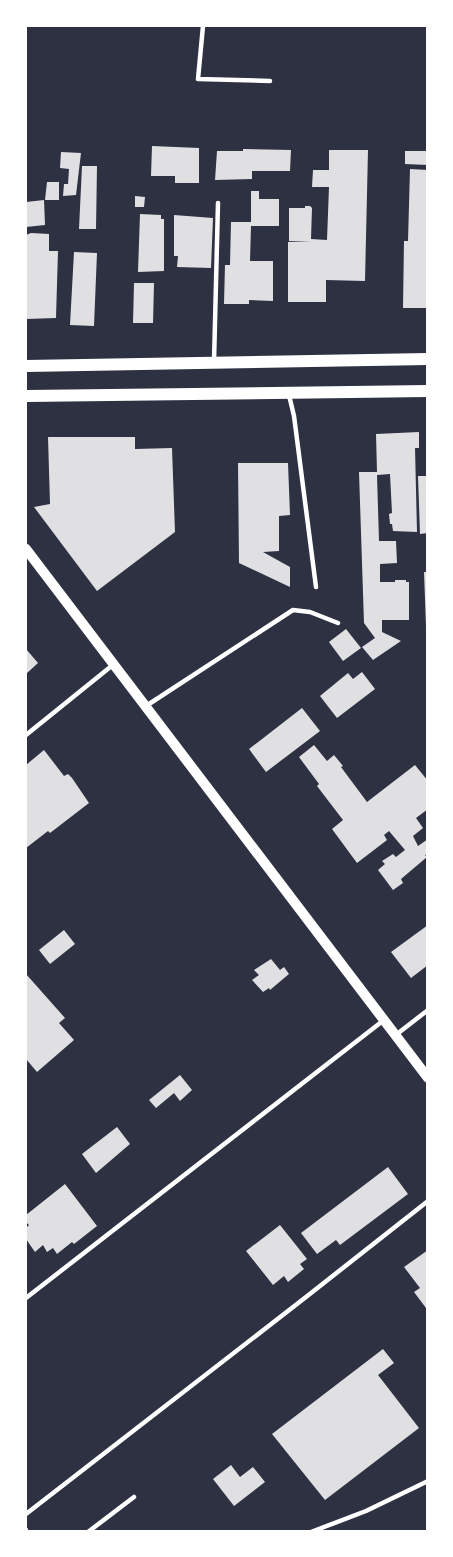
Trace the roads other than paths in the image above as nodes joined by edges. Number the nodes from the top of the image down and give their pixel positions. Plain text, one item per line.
1 (203, 26) edge
2 (270, 81) dead end
3 (218, 203) dead end
4 (428, 359) edge
5 (214, 364) junction
6 (26, 366) edge
7 (428, 391) edge
8 (288, 393) junction
9 (26, 396) edge
10 (26, 549) edge
11 (316, 587) dead end
12 (338, 623) dead end
13 (114, 664) junction
14 (146, 706) junction
15 (26, 735) edge
16 (428, 1010) edge
17 (384, 1020) junction
18 (395, 1035) junction
19 (428, 1078) edge
20 (428, 1201) edge
21 (26, 1298) edge
22 (428, 1481) edge
23 (134, 1497) dead end
24 (26, 1514) edge
25 (88, 1532) edge
26 (311, 1532) edge

1 - 2 lane
3 - 5 lane
4 - 5 main road
5 - 6 main road
7 - 8 main road
8 - 9 main road
8 - 11 lane
10 - 13 street
12 - 14 lane
13 - 14 street
13 - 15 lane
14 - 17 street
16 - 18 lane
17 - 18 street
17 - 21 lane
18 - 19 street
20 - 24 lane
22 - 26 lane
23 - 25 lane

